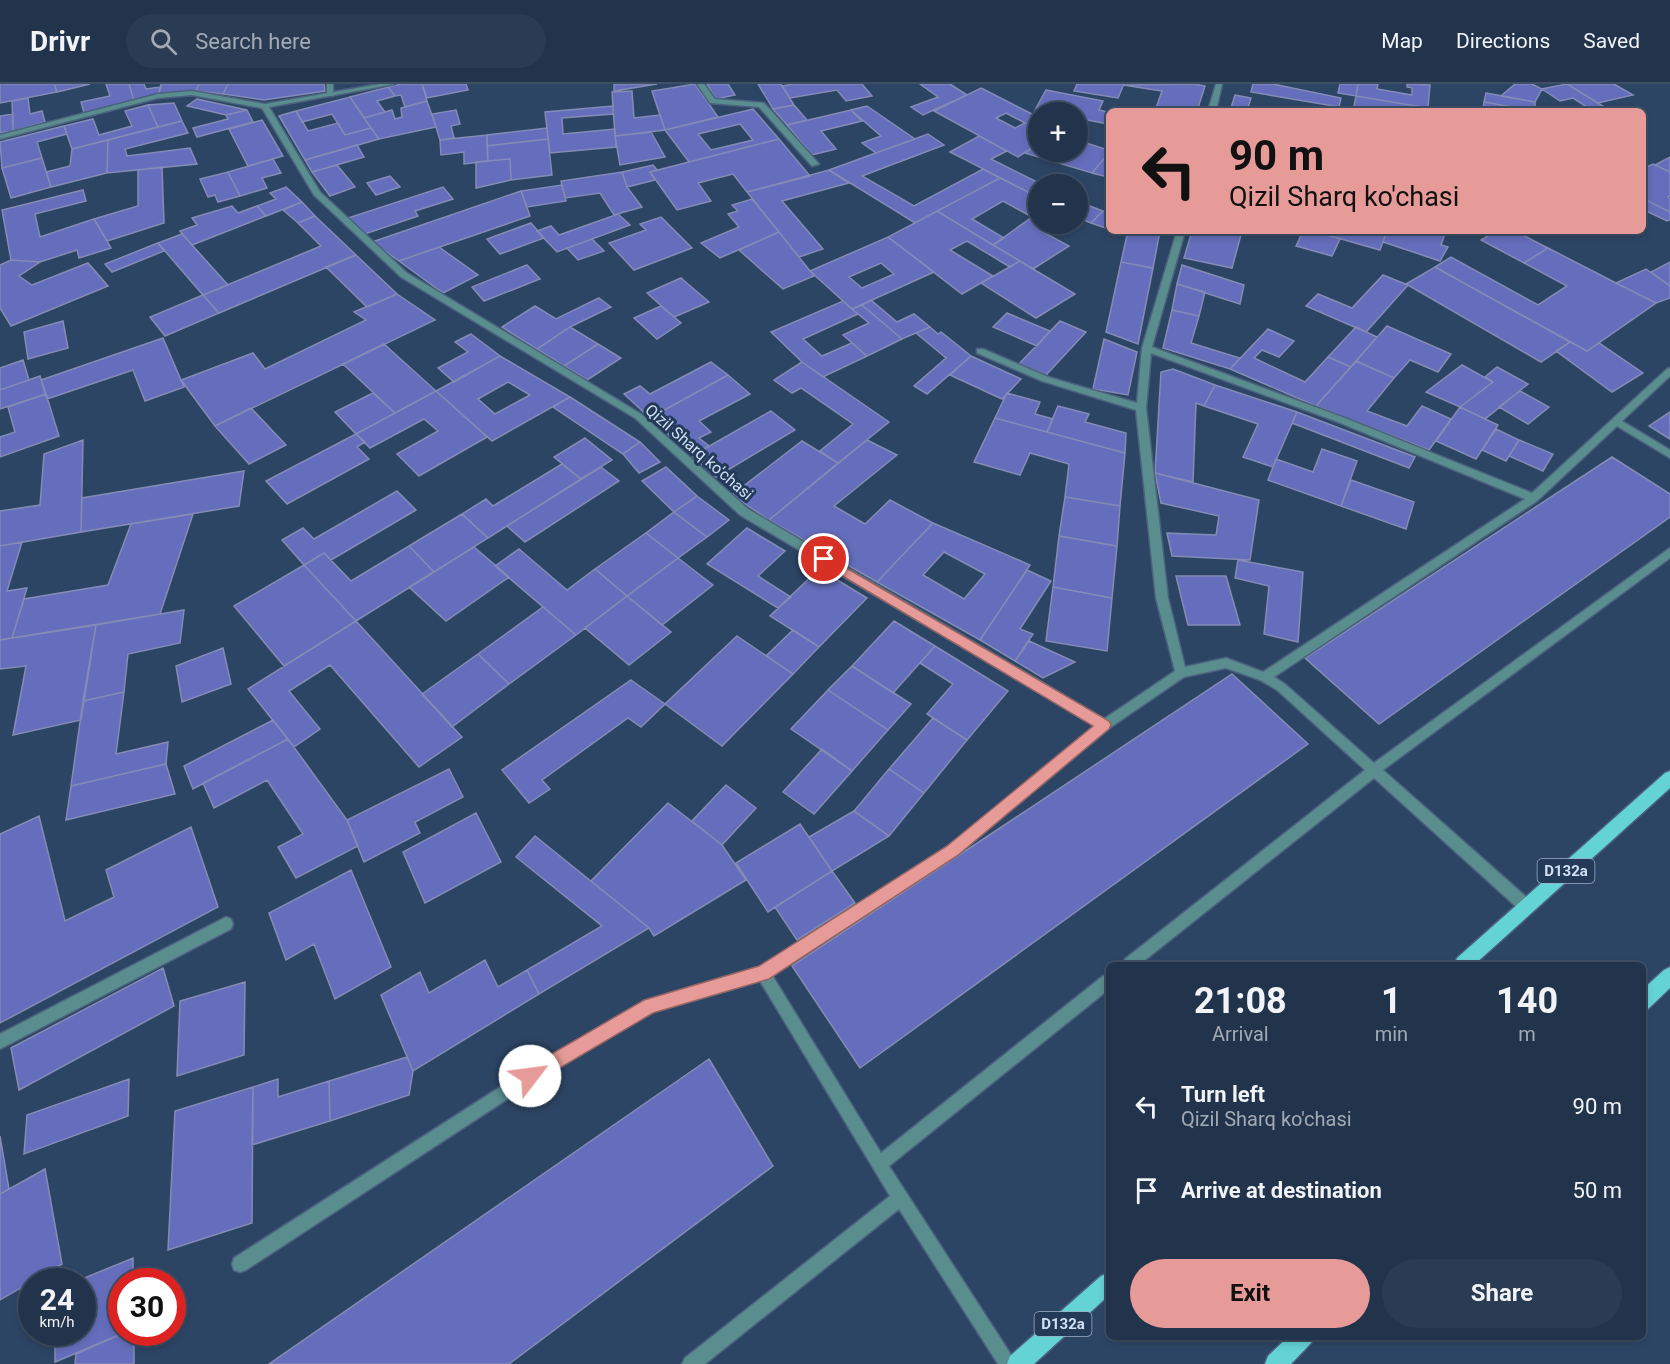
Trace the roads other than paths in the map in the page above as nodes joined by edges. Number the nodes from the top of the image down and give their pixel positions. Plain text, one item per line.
1 (330, 84) edge
2 (392, 84) edge
3 (700, 84) edge
4 (1219, 84) edge
5 (331, 95) junction
6 (265, 106) junction
7 (1213, 108) edge
8 (0, 137) edge
9 (815, 164) dead end
10 (1180, 234) edge
11 (1147, 348) junction
12 (980, 351) dead end
13 (1670, 371) edge
14 (1141, 408) junction
15 (1617, 421) junction
16 (1670, 455) edge
17 (1533, 498) junction
18 (1670, 552) edge
19 (1181, 673) junction
20 (1264, 677) junction
21 (1104, 725) junction
22 (1374, 770) junction
23 (1670, 778) edge
24 (1527, 907) junction
25 (226, 924) dead end
26 (1133, 962) edge
27 (1465, 962) edge
28 (763, 973) junction
29 (1670, 976) edge
30 (1106, 983) edge
31 (1646, 999) edge
32 (0, 1042) edge
33 (879, 1164) junction
34 (901, 1197) junction
35 (240, 1264) dead end
36 (1106, 1285) edge
37 (1300, 1340) edge
38 (691, 1364) edge
39 (1008, 1364) edge
40 (1018, 1364) edge
41 (1276, 1364) edge

1 - 5 street
2 - 5 street
3 - 9 street
4 - 7 street
5 - 6 street
6 - 8 street
6 - 21 street, Qizil Sharq ko'chasi
10 - 11 street
11 - 14 street
11 - 17 street
12 - 14 street
13 - 15 street
14 - 19 street
15 - 16 street
15 - 17 street
17 - 20 street
18 - 22 street
19 - 20 street
19 - 21 street
20 - 22 street
21 - 28 street
22 - 24 street
22 - 26 street
23 - 24 main road, D132a
24 - 27 main road, D132a
25 - 32 street
28 - 33 street
28 - 35 street
29 - 31 main road
30 - 33 street
33 - 34 street
34 - 38 street
34 - 39 street
36 - 40 main road, D132a
37 - 41 main road

